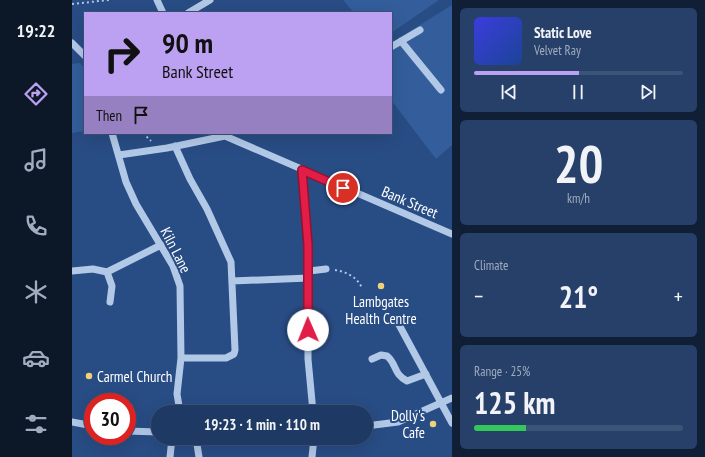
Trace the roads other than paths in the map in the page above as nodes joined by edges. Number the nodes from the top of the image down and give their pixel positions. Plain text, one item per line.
1 (157, 0) edge
2 (210, 0) edge
3 (163, 12) edge
4 (190, 12) edge
5 (420, 30) dead end
6 (401, 41) junction
7 (72, 44) edge
8 (392, 46) edge
9 (84, 55) edge
10 (441, 90) dead end
11 (112, 134) edge
12 (228, 136) edge
13 (175, 146) junction
14 (119, 155) junction
15 (302, 170) junction
16 (452, 234) edge
17 (161, 245) junction
18 (326, 269) road end
19 (72, 271) edge
20 (107, 272) junction
21 (309, 274) junction
22 (232, 281) junction
23 (110, 302) dead end
24 (397, 321) dead end
25 (180, 358) junction
26 (372, 359) dead end
27 (426, 374) junction
28 (452, 398) edge
29 (442, 403) junction
30 (179, 405) edge
31 (312, 405) edge
32 (72, 422) edge
33 (452, 423) edge
34 (84, 424) edge
35 (373, 425) edge
36 (136, 431) edge
37 (151, 432) edge
38 (171, 445) edge
39 (197, 445) edge
40 (313, 445) edge
41 (170, 457) edge
42 (199, 457) edge
43 (312, 457) edge

1 - 3 street
2 - 4 street
5 - 6 street
6 - 8 street
6 - 10 street
7 - 9 street
11 - 14 street, Kiln Lane
12 - 13 street
12 - 15 street, Bank Street
13 - 14 street
13 - 22 street
14 - 17 street, Kiln Lane
15 - 16 street, Bank Street
15 - 21 street
17 - 20 street
17 - 25 street, Kiln Lane
18 - 21 street
19 - 20 street
20 - 23 street
21 - 22 street
21 - 31 street
22 - 25 street
24 - 27 street
25 - 30 street, Kiln Lane
26 - 27 street
27 - 29 street
28 - 29 street
29 - 33 street
29 - 35 street
32 - 34 street
36 - 37 street
38 - 41 street
39 - 42 street
40 - 43 street

